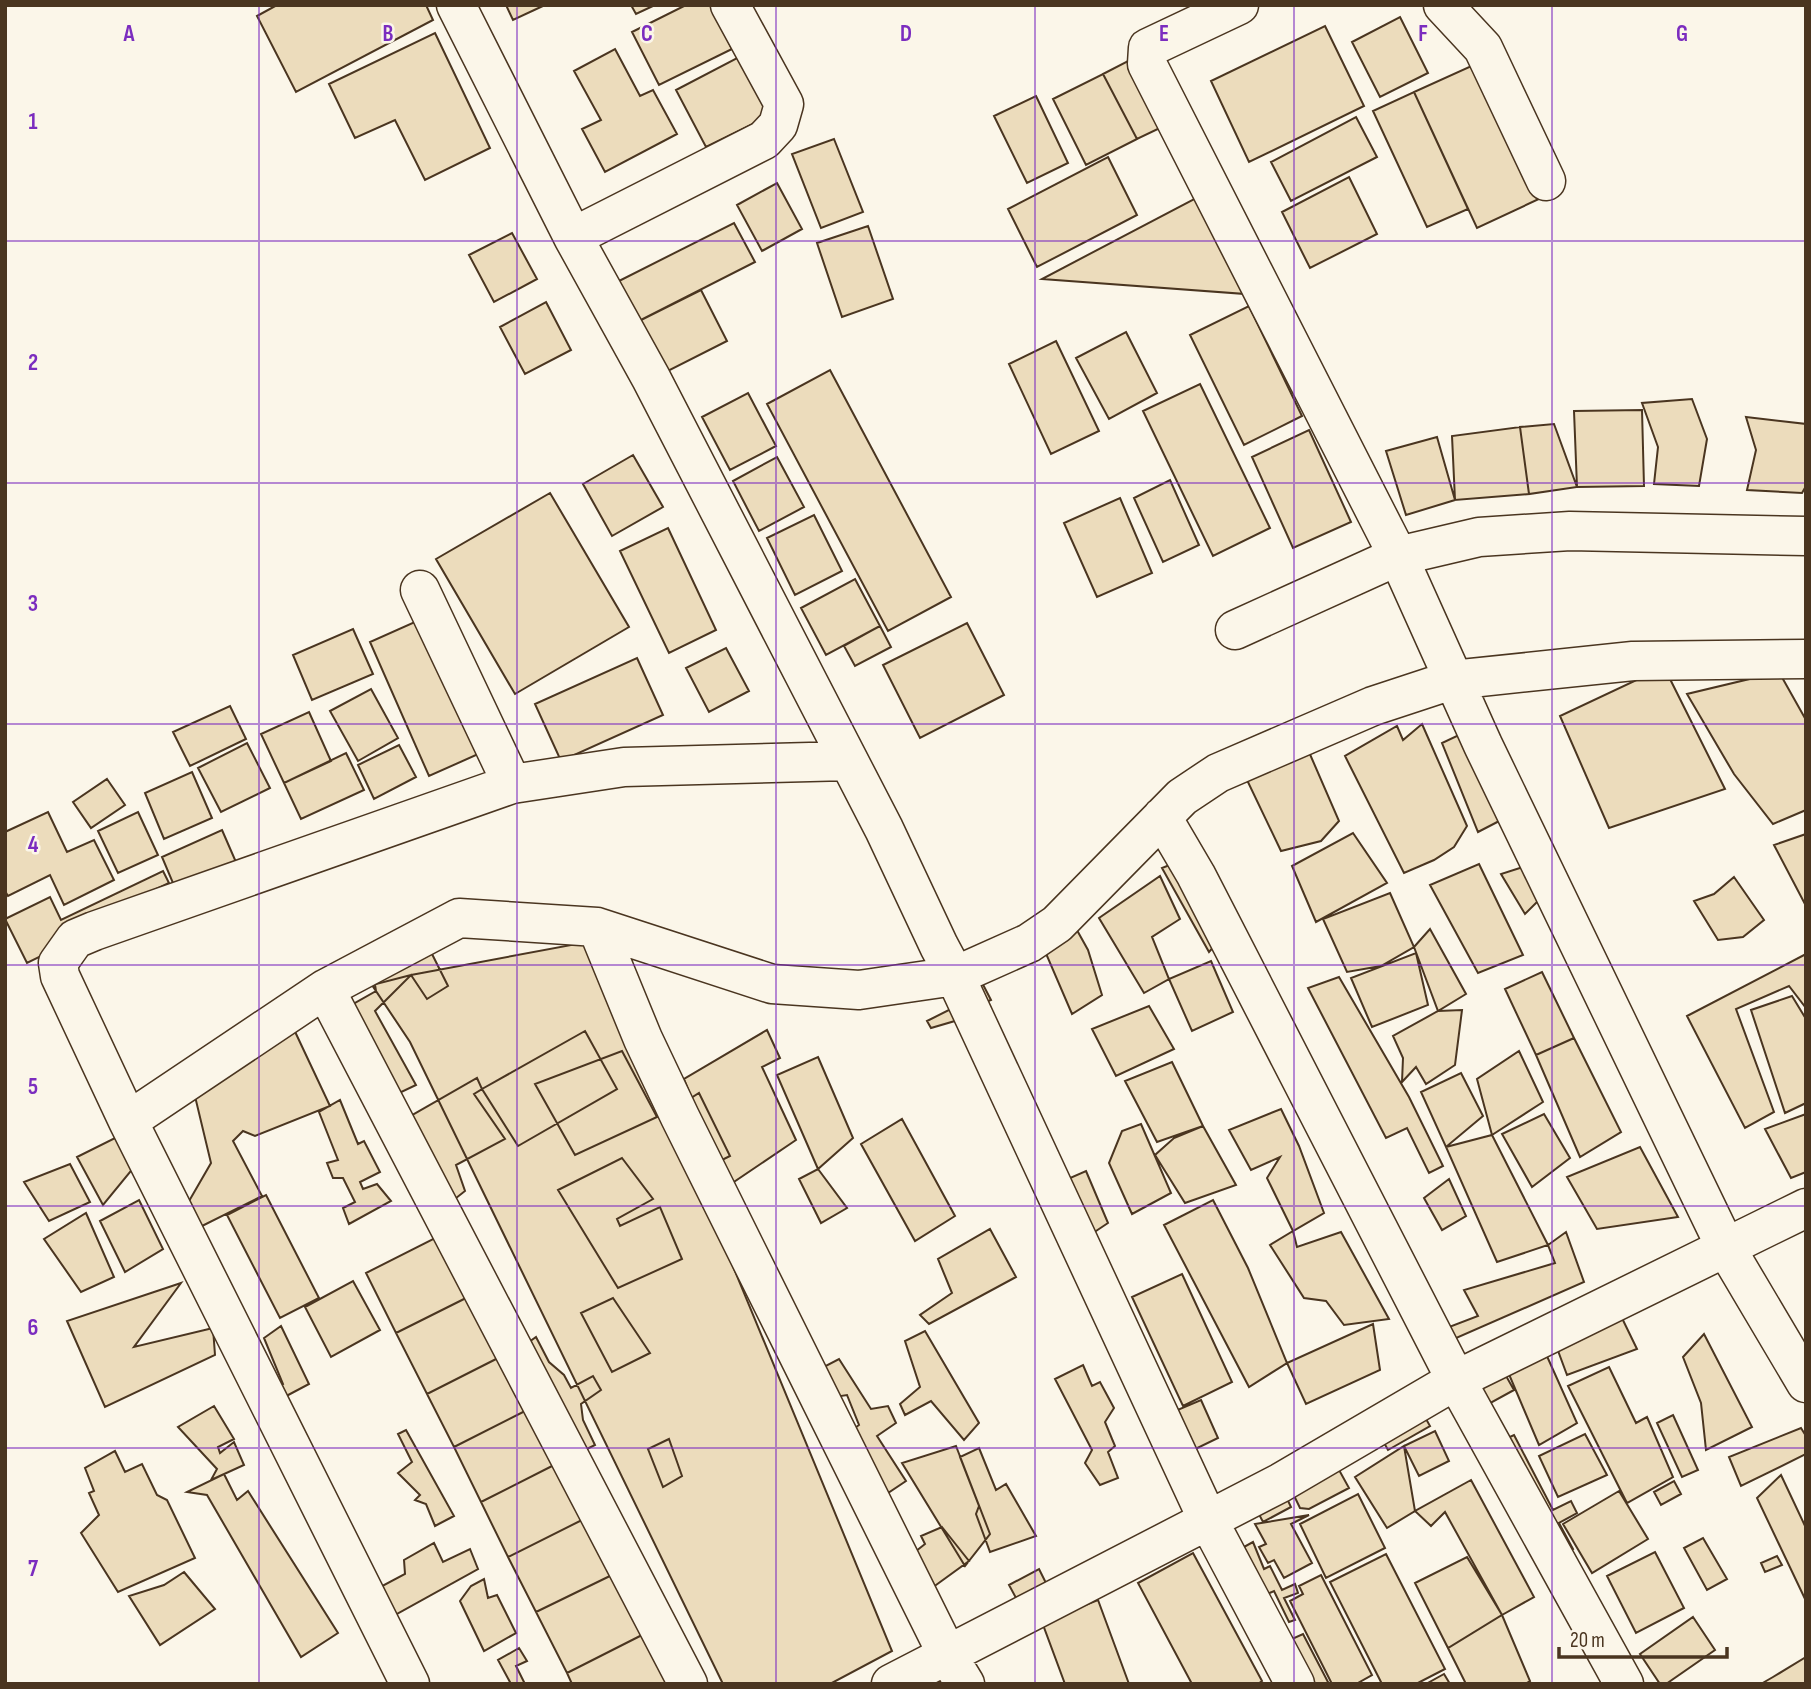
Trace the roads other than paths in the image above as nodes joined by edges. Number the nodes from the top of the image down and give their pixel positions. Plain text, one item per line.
1 (456, 5) edge
2 (730, 5) edge
3 (1239, 5) edge
4 (1443, 5) edge
5 (1546, 181) dead end
6 (573, 237) junction
7 (1806, 536) edge
8 (1402, 563) junction
9 (420, 590) dead end
10 (1235, 630) dead end
11 (1803, 664) edge
12 (1452, 680) junction
13 (848, 761) junction
14 (512, 784) junction
15 (1162, 817) junction
16 (597, 927) junction
17 (947, 961) junction
18 (325, 989) junction
19 (128, 1121) junction
20 (1806, 1208) edge
21 (1726, 1248) junction
22 (1455, 1380) junction
23 (1806, 1382) edge
24 (1208, 1520) junction
25 (957, 1670) edge
26 (410, 1684) edge
27 (688, 1684) edge
28 (891, 1684) edge
29 (1295, 1684) edge
30 (1624, 1684) edge

1 - 6 street
2 - 6 street
3 - 8 street
4 - 5 street
6 - 13 street
7 - 8 street
8 - 10 street
8 - 12 street
9 - 14 street
11 - 12 street
12 - 15 street
12 - 21 street
13 - 14 street
13 - 17 street
14 - 19 street
15 - 17 street
15 - 22 street
16 - 17 street
16 - 18 street
16 - 25 street
17 - 24 street
18 - 19 street
18 - 27 street
19 - 26 street
20 - 21 street
21 - 22 street
21 - 23 street
22 - 24 street
22 - 30 street
24 - 25 street
24 - 29 street
25 - 28 street

